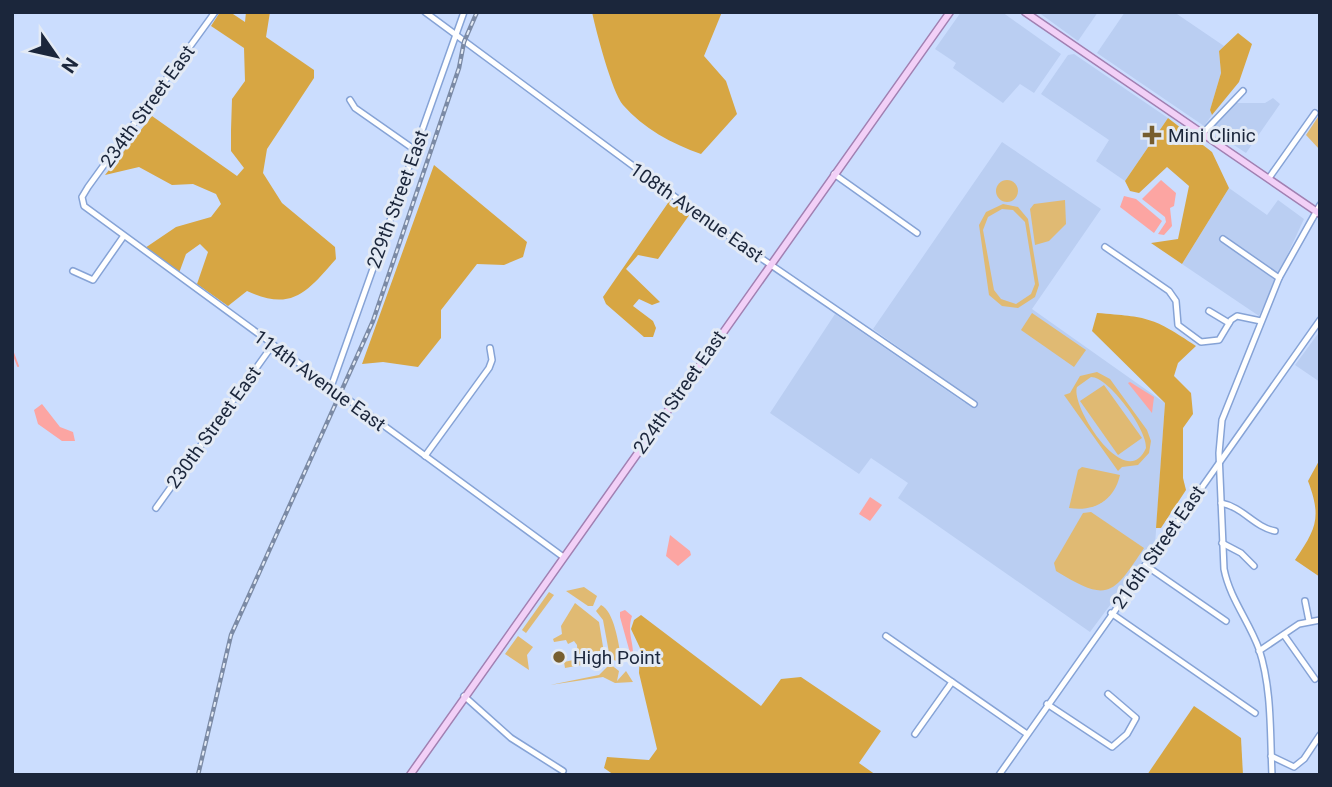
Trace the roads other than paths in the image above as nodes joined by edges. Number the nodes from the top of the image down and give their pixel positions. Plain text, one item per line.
1 (215, 12) edge
2 (425, 12) edge
3 (464, 12) edge
4 (950, 12) edge
5 (1025, 12) edge
6 (455, 35) junction
7 (1243, 91) dead end
8 (350, 100) dead end
9 (1315, 113) dead end
10 (1203, 133) junction
11 (415, 150) junction
12 (834, 174) junction
13 (1269, 178) junction
14 (81, 200) joint
15 (1318, 210) edge
16 (917, 233) dead end
17 (123, 237) junction
18 (1223, 239) dead end
19 (1105, 247) dead end
20 (770, 263) junction
21 (73, 271) dead end
22 (1279, 278) junction
23 (1209, 311) dead end
24 (1320, 320) edge
25 (1261, 321) junction
26 (1229, 323) junction
27 (272, 346) junction
28 (490, 348) dead end
29 (331, 387) junction
30 (974, 404) dead end
31 (425, 456) junction
32 (1220, 460) junction
33 (1221, 503) junction
34 (156, 508) dead end
35 (1275, 531) dead end
36 (1222, 543) junction
37 (562, 556) junction
38 (1145, 565) junction
39 (1254, 566) dead end
40 (1305, 601) dead end
41 (1111, 612) junction
42 (1320, 620) edge
43 (1226, 621) dead end
44 (1309, 621) junction
45 (1284, 635) junction
46 (886, 636) dead end
47 (1259, 651) junction
48 (1315, 679) dead end
49 (952, 681) junction
50 (1108, 694) dead end
51 (464, 696) junction
52 (1047, 704) junction
53 (1255, 713) dead end
54 (915, 734) dead end
55 (1027, 734) junction
56 (1320, 735) edge
57 (1271, 756) junction
58 (564, 771) dead end
59 (410, 775) edge
60 (999, 775) edge
61 (1272, 775) edge

1 - 14 street, 234th Street East
2 - 6 street, 108th Avenue East
3 - 6 street, 229th Street East
4 - 12 main road, 224th Street East
5 - 10 main road
6 - 11 street, 229th Street East
6 - 20 street, 108th Avenue East
7 - 10 street
8 - 11 street
9 - 13 street
10 - 13 main road
11 - 29 street, 229th Street East
12 - 16 street
12 - 20 main road, 224th Street East
13 - 15 main road
14 - 17 street, 114th Avenue East
15 - 22 street
17 - 21 street
17 - 27 street, 114th Avenue East
18 - 22 street
19 - 26 street
20 - 30 street, 108th Avenue East
20 - 37 main road, 224th Street East
22 - 25 street
23 - 26 street
24 - 32 street, 216th Street East
25 - 26 street
25 - 32 street
27 - 29 street, 114th Avenue East
27 - 34 street, 230th Street East
28 - 31 street
29 - 31 street, 114th Avenue East
31 - 37 street, 114th Avenue East
32 - 33 street
32 - 38 street, 216th Street East
33 - 35 street
33 - 36 street
36 - 39 street
36 - 47 street
37 - 51 main road, 224th Street East
38 - 41 street, 216th Street East
38 - 43 street
40 - 44 street
41 - 52 street, 216th Street East
41 - 53 street
42 - 44 street
44 - 45 street
45 - 47 street
45 - 48 street
46 - 49 street
47 - 57 street
49 - 54 street
49 - 55 street
50 - 52 street
51 - 58 street
51 - 59 main road, 224th Street East
52 - 55 street, 216th Street East
55 - 60 street, 216th Street East
56 - 57 street
57 - 61 street

